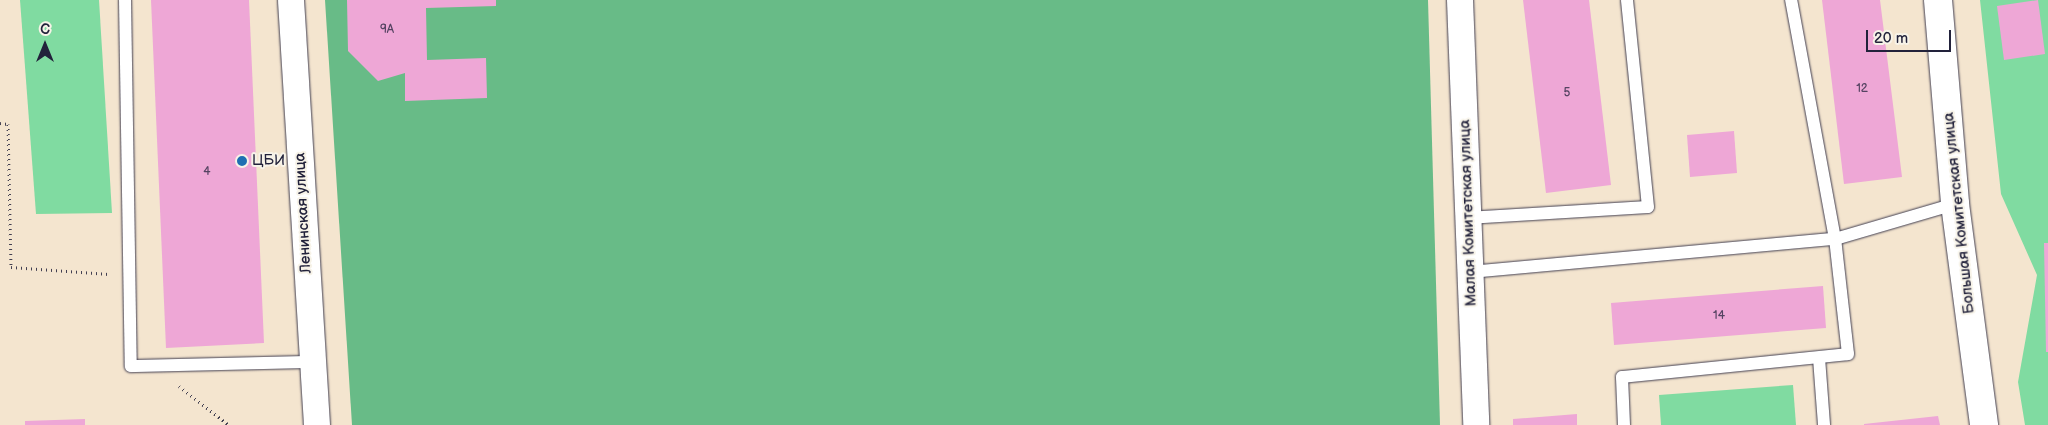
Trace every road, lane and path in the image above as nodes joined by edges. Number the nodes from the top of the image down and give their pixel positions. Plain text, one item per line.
1 (125, 0) edge
2 (291, 0) edge
3 (1460, 0) edge
4 (1627, 0) edge
5 (1790, 0) edge
6 (1938, 0) edge
7 (0, 123) edge
8 (1955, 204) junction
9 (1467, 218) junction
10 (1835, 239) junction
11 (1470, 272) junction
12 (114, 274) dead end
13 (1819, 358) junction
14 (311, 362) junction
15 (317, 425) edge
16 (1476, 425) edge
17 (1624, 425) edge
18 (1824, 425) edge
19 (1984, 425) edge

1 - 14 lane
2 - 14 street, Ленинская улица
3 - 9 street, Малая Комитетская улица
4 - 9 lane
5 - 10 lane
6 - 8 street, Большая Комитетская улица
7 - 12 path
8 - 10 lane
8 - 19 street, Большая Комитетская улица
9 - 11 street, Малая Комитетская улица
10 - 11 lane
10 - 13 lane
11 - 16 street, Малая Комитетская улица
13 - 17 lane
13 - 18 lane
14 - 15 street, Ленинская улица

